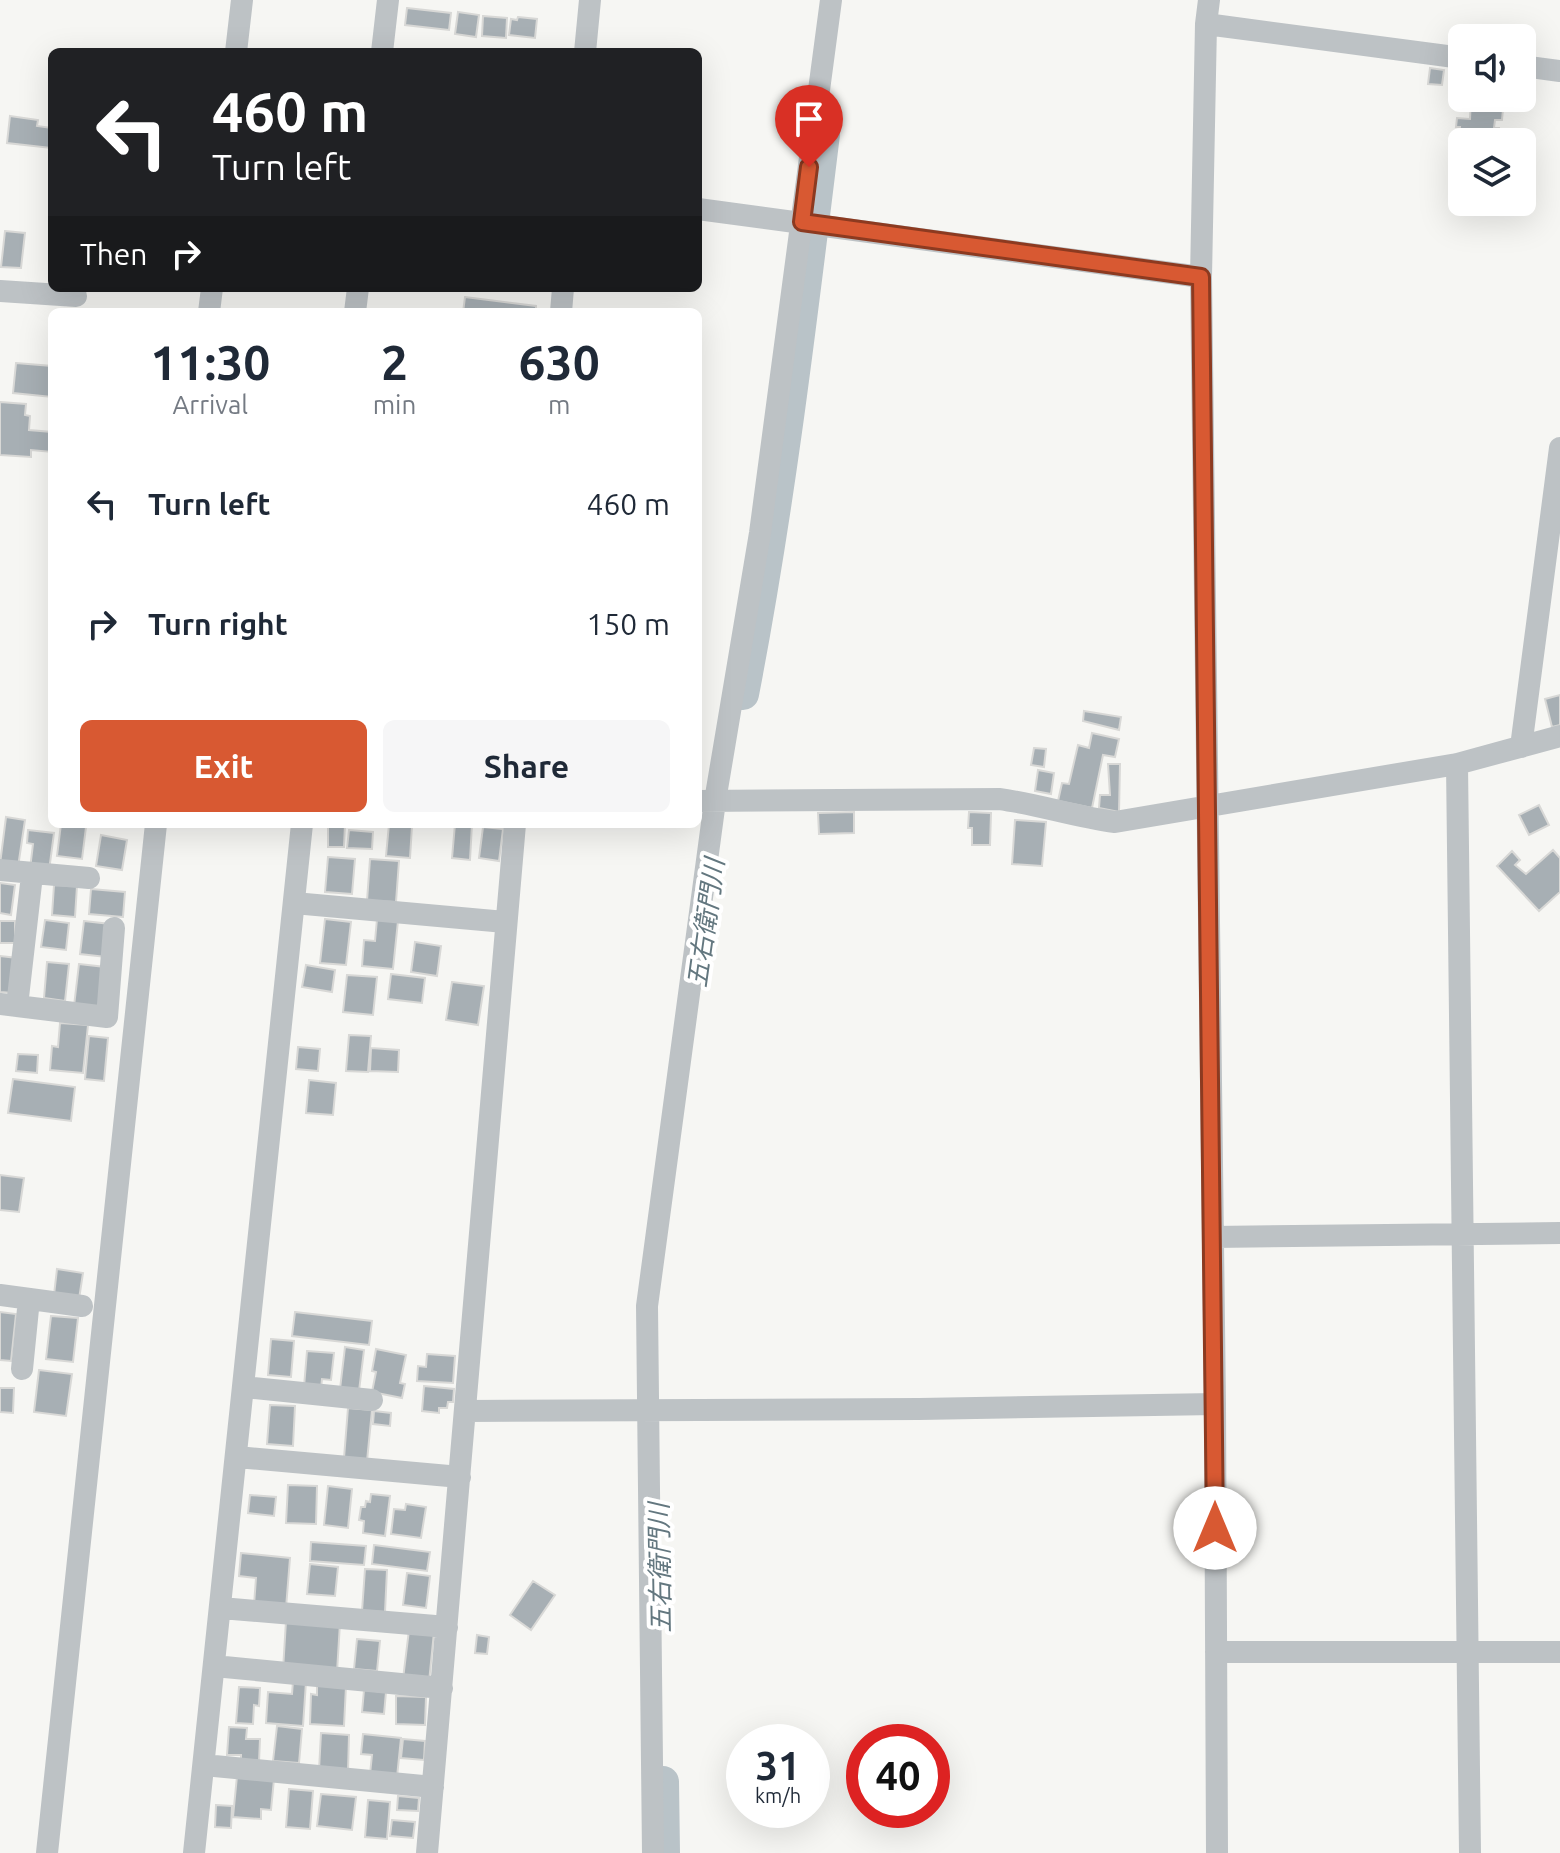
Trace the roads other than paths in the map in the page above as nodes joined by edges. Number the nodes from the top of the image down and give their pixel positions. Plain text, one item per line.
1 (242, 0) edge
2 (388, 0) edge
3 (590, 0) edge
4 (831, 0) edge
5 (1209, 0) edge
6 (1206, 24) junction
7 (236, 48) edge
8 (382, 48) edge
9 (585, 48) edge
10 (1448, 56) edge
11 (1536, 68) edge
12 (1560, 71) edge
13 (702, 210) edge
14 (802, 222) junction
15 (1201, 277) junction
16 (0, 291) edge
17 (76, 296) dead end
18 (1560, 448) edge
19 (1560, 736) edge
20 (1521, 747) junction
21 (1457, 764) junction
22 (706, 801) edge
23 (1206, 807) junction
24 (156, 828) edge
25 (302, 828) edge
26 (515, 828) edge
27 (0, 870) edge
28 (32, 875) junction
29 (89, 878) dead end
30 (294, 903) junction
31 (505, 922) junction
32 (114, 928) dead end
33 (9, 1005) edge
34 (1560, 1233) edge
35 (1461, 1234) junction
36 (1213, 1237) junction
37 (0, 1295) edge
38 (29, 1299) junction
39 (82, 1306) dead end
40 (22, 1369) dead end
41 (244, 1387) junction
42 (372, 1400) dead end
43 (1215, 1404) junction
44 (647, 1409) junction
45 (466, 1411) junction
46 (237, 1457) junction
47 (460, 1477) junction
48 (221, 1608) junction
49 (447, 1627) junction
50 (1216, 1652) junction
51 (1560, 1652) edge
52 (1466, 1653) junction
53 (214, 1666) junction
54 (442, 1688) junction
55 (204, 1765) junction
56 (433, 1787) junction
57 (47, 1853) edge
58 (194, 1853) edge
59 (427, 1853) edge
60 (653, 1853) edge
61 (1217, 1853) edge
62 (1470, 1853) edge

1 - 7 street
2 - 8 street
3 - 9 street
4 - 14 street
5 - 6 street
6 - 10 street
6 - 15 street
11 - 12 street
13 - 14 street
14 - 15 street
14 - 22 street
15 - 23 street
16 - 17 street
18 - 20 street
19 - 20 street
20 - 21 street
21 - 23 street
21 - 35 street
22 - 23 street
22 - 44 street
23 - 36 street
24 - 57 street
25 - 30 street
26 - 31 street
27 - 28 street
28 - 29 street
28 - 33 street
30 - 31 street
30 - 41 street
31 - 45 street
32 - 33 street
34 - 35 street
35 - 36 street
35 - 52 street
36 - 43 street
37 - 38 street
38 - 39 street
38 - 40 street
41 - 42 street
41 - 46 street
43 - 44 street
43 - 50 street
44 - 45 street
44 - 60 street
45 - 47 street
46 - 47 street
46 - 48 street
47 - 49 street
48 - 49 street
48 - 53 street
49 - 54 street
50 - 52 street
50 - 61 street
51 - 52 street
52 - 62 street
53 - 54 street
53 - 55 street
54 - 56 street
55 - 56 street
55 - 58 street
56 - 59 street

